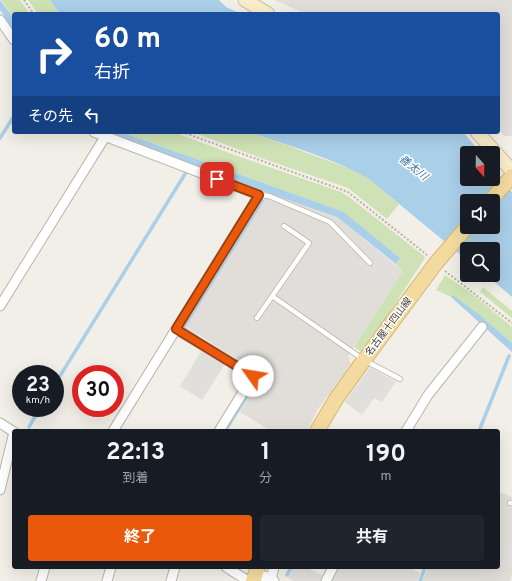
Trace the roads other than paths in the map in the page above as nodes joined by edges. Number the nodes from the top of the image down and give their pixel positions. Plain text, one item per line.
1 (245, 0) edge
2 (265, 12) edge
3 (0, 20) edge
4 (12, 37) edge
5 (98, 134) edge
6 (478, 134) edge
7 (105, 137) junction
8 (510, 176) edge
9 (496, 194) edge
10 (259, 195) junction
11 (284, 226) dead end
12 (461, 234) edge
13 (370, 263) dead end
14 (272, 296) junction
15 (0, 306) edge
16 (257, 318) dead end
17 (482, 327) dead end
18 (176, 329) junction
19 (364, 360) junction
20 (400, 380) dead end
21 (0, 423) edge
22 (114, 429) edge
23 (220, 429) edge
24 (318, 429) edge
25 (407, 429) edge
26 (12, 431) edge
27 (12, 440) edge
28 (0, 490) edge
29 (44, 569) edge
30 (110, 569) edge
31 (174, 569) edge
32 (229, 569) edge
33 (272, 569) edge
34 (332, 569) edge
35 (264, 577) edge
36 (41, 581) edge
37 (107, 581) edge
38 (171, 581) edge
39 (248, 581) edge
40 (326, 581) edge

1 - 2 main road
3 - 4 street
5 - 7 street
6 - 8 main road
7 - 10 street
7 - 15 street
8 - 9 main road
10 - 13 lane
10 - 18 street
11 - 14 lane
12 - 19 main road, 名古屋十四山線
14 - 16 lane
14 - 19 lane
17 - 25 street
18 - 22 street
18 - 23 street
19 - 20 lane
19 - 24 main road, 名古屋十四山線
21 - 26 street
27 - 28 street
29 - 36 street
30 - 37 street
31 - 38 street
32 - 39 street
33 - 35 street
34 - 40 street

